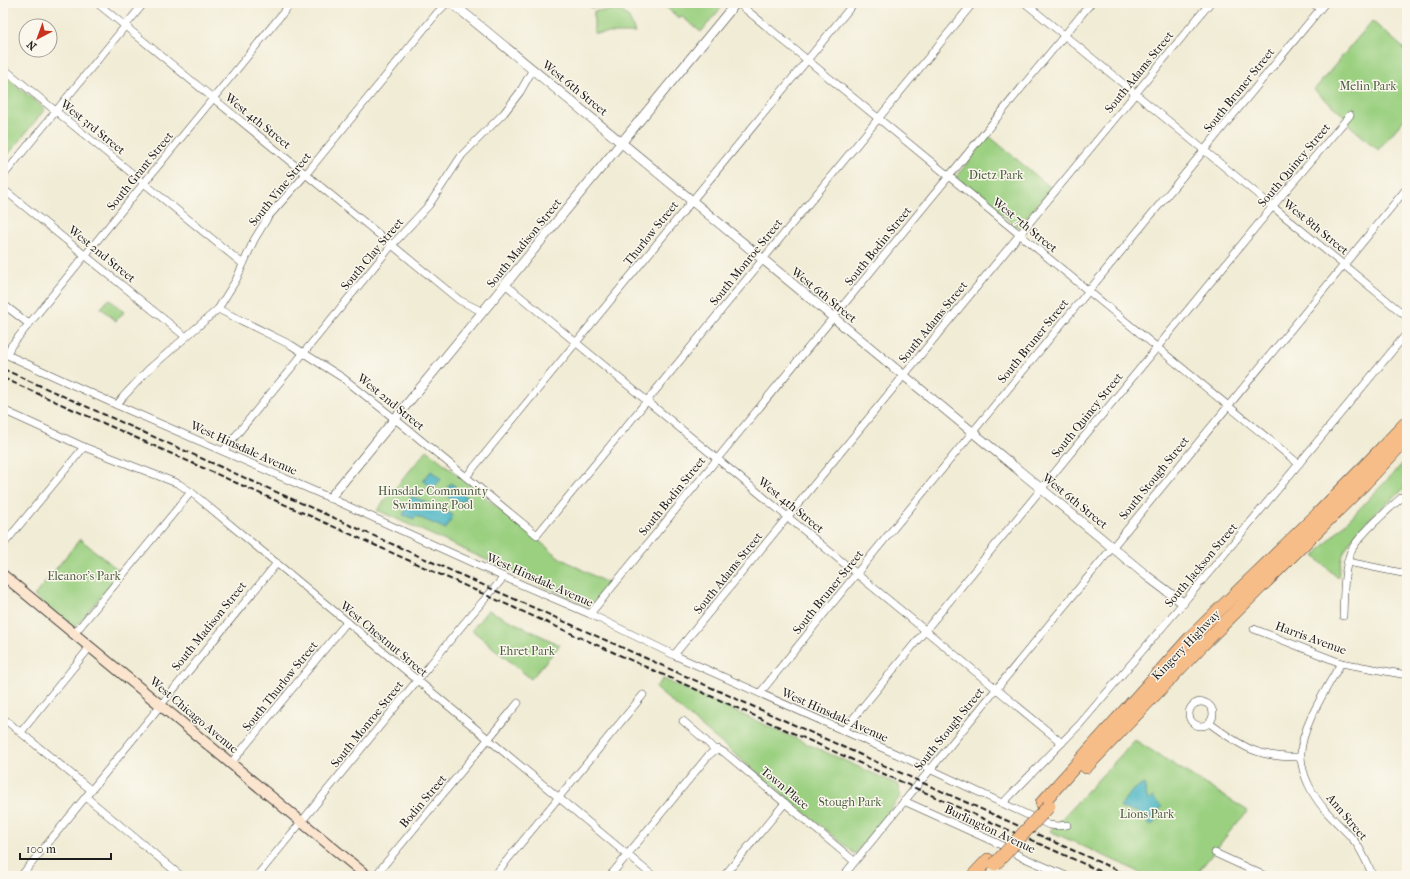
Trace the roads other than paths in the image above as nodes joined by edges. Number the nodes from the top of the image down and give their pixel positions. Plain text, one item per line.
1 (97, 3) edge
2 (144, 3) edge
3 (291, 3) edge
4 (447, 3) edge
5 (452, 3) edge
6 (737, 3) edge
7 (854, 3) edge
8 (973, 3) edge
9 (1025, 3) edge
10 (1091, 3) edge
11 (1210, 3) edge
12 (1313, 3) edge
13 (1323, 6) edge
14 (125, 26) junction
15 (1065, 35) junction
16 (807, 60) junction
17 (3, 68) edge
18 (533, 69) junction
19 (1135, 93) junction
20 (214, 98) junction
21 (56, 111) junction
22 (1350, 115) dead end
23 (878, 118) junction
24 (622, 142) junction
25 (1204, 150) junction
26 (306, 174) junction
27 (3, 176) edge
28 (949, 176) junction
29 (144, 184) junction
30 (1407, 188) edge
31 (3, 189) edge
32 (692, 201) junction
33 (1273, 206) junction
34 (1020, 234) junction
35 (392, 245) junction
36 (86, 256) junction
37 (762, 259) junction
38 (243, 264) junction
39 (1344, 264) junction
40 (505, 284) junction
41 (1088, 291) junction
42 (3, 304) edge
43 (218, 308) junction
44 (482, 312) junction
45 (1407, 317) edge
46 (833, 318) junction
47 (29, 324) junction
48 (1407, 333) edge
49 (186, 337) junction
50 (576, 342) junction
51 (1157, 348) junction
52 (5, 353) edge
53 (304, 353) junction
54 (904, 376) junction
55 (647, 400) junction
56 (117, 405) junction
57 (1228, 406) junction
58 (3, 410) edge
59 (395, 419) junction
60 (1407, 422) edge
61 (973, 432) junction
62 (1407, 438) edge
63 (84, 447) junction
64 (224, 450) junction
65 (717, 459) junction
66 (1299, 464) junction
67 (466, 477) junction
68 (1042, 489) junction
69 (191, 492) junction
70 (1407, 493) edge
71 (330, 498) junction
72 (788, 517) junction
73 (536, 535) joint
74 (3, 545) edge
75 (1112, 547) junction
76 (1348, 562) junction
77 (277, 563) junction
78 (857, 573) junction
79 (1407, 574) edge
80 (3, 575) edge
81 (504, 577) junction
82 (1183, 603) junction
83 (590, 614) junction
84 (1343, 616) dead end
85 (347, 622) junction
86 (926, 630) junction
87 (1254, 630) dead end
88 (74, 634) junction
89 (90, 647) junction
90 (674, 655) junction
91 (1341, 663) junction
92 (1407, 675) edge
93 (418, 680) junction
94 (996, 688) junction
95 (760, 693) junction
96 (643, 695) dead end
97 (518, 703) dead end
98 (161, 705) junction
99 (3, 718) edge
100 (683, 720) dead end
101 (1208, 723) dead end
102 (843, 731) junction
103 (21, 732) junction
104 (488, 739) junction
105 (1062, 743) junction
106 (716, 750) junction
107 (1300, 757) junction
108 (231, 763) junction
109 (930, 769) junction
110 (91, 790) junction
111 (86, 797) junction
112 (558, 797) junction
113 (904, 801) junction
114 (785, 803) junction
115 (1003, 803) junction
116 (1045, 805) junction
117 (302, 821) junction
118 (1067, 825) dead end
119 (1215, 853) dead end
120 (628, 855) junction
121 (854, 861) junction
122 (992, 862) junction
123 (20, 876) edge
124 (181, 876) edge
125 (257, 876) edge
126 (367, 876) edge
127 (375, 876) edge
128 (494, 876) edge
129 (610, 876) edge
130 (653, 876) edge
131 (724, 876) edge
132 (842, 876) edge
133 (973, 876) edge
134 (984, 876) edge
135 (1066, 876) edge
136 (1265, 876) edge
137 (1373, 876) edge

1 - 14 street, West 4th Street
2 - 14 street
3 - 20 street, South Grant Street
4 - 26 street, South Vine Street
5 - 18 street, West 6th Street
6 - 16 street, West 7th Street
6 - 24 street, South Madison Street
7 - 16 street, Thurlow Street
8 - 23 street, South Monroe Street
9 - 15 street, West 8th Street
10 - 15 street, South Bodin Street
11 - 19 street, South Adams Street
12 - 13 street
13 - 25 street, South Bruner Street
14 - 20 street, West 4th Street
14 - 21 street
15 - 19 street, West 8th Street
15 - 28 street, South Bodin Street
16 - 23 street, West 7th Street
16 - 32 street, Thurlow Street
17 - 21 street, West 3rd Street
18 - 24 street, West 6th Street
18 - 35 street, South Clay Street
19 - 25 street, West 8th Street
19 - 34 street, South Adams Street
20 - 26 street, West 4th Street
20 - 29 street, South Grant Street
21 - 27 street
21 - 29 street, West 3rd Street
22 - 33 street, South Quincy Street
23 - 28 street, West 7th Street
23 - 37 street, South Monroe Street
24 - 32 street, West 6th Street
24 - 40 street, South Madison Street
25 - 33 street, West 8th Street
25 - 41 street, South Bruner Street
26 - 35 street, West 4th Street
26 - 38 street, South Vine Street
28 - 34 street, West 7th Street
28 - 46 street, South Bodin Street
29 - 36 street, South Grant Street
29 - 38 street, West 3rd Street
30 - 39 street, South Stough Street
31 - 36 street, West 2nd Street
32 - 37 street, West 6th Street
32 - 50 street, Thurlow Street
33 - 39 street, West 8th Street
33 - 51 street, South Quincy Street
34 - 41 street, West 7th Street
34 - 54 street, South Adams Street
35 - 44 street, West 4th Street
35 - 53 street, South Clay Street
36 - 47 street, South Grant Street
36 - 49 street, West 2nd Street
37 - 46 street, West 6th Street
37 - 55 street, South Monroe Street
38 - 43 street, South Vine Street
39 - 45 street, West 8th Street
39 - 57 street, South Stough Street
40 - 44 street, South Madison Street
40 - 50 street, West 4th Street
41 - 51 street, West 7th Street
41 - 61 street, South Bruner Street
42 - 47 street
43 - 49 street, South Vine Street
43 - 53 street, West 2nd Street
44 - 59 street, South Madison Street
46 - 54 street, West 6th Street
46 - 65 street, South Bodin Street
47 - 52 street, South Grant Street
48 - 66 street, South Jackson Street
49 - 56 street, South Vine Street
50 - 55 street, West 4th Street
50 - 67 street, Thurlow Street
51 - 57 street, West 7th Street
51 - 68 street, South Quincy Street
52 - 56 street, West Hinsdale Avenue
53 - 59 street, West 2nd Street
53 - 64 street, South Clay Street
54 - 61 street, West 6th Street
54 - 72 street, South Adams Street
55 - 65 street, West 4th Street
55 - 73 street, South Monroe Street
56 - 64 street, West Hinsdale Avenue
57 - 66 street, West 7th Street
57 - 75 street, South Stough Street
58 - 63 street, West Chestnut Street
59 - 67 street, West 2nd Street
59 - 71 street, South Madison Street
60 - 116 highway, Kingery Highway
61 - 68 street, West 6th Street
61 - 78 street, South Bruner Street
62 - 116 highway, Kingery Highway
63 - 69 street, West Chestnut Street
63 - 74 street
64 - 71 street, West Hinsdale Avenue
65 - 72 street, West 4th Street
65 - 83 street, South Bodin Street
66 - 82 street, South Jackson Street
67 - 73 street, West 2nd Street
68 - 75 street, West 6th Street
68 - 86 street, South Quincy Street
69 - 77 street, West Chestnut Street
69 - 88 street
70 - 76 street
71 - 81 street, West Hinsdale Avenue
72 - 78 street, West 4th Street
72 - 90 street, South Adams Street
75 - 82 street, West 6th Street
75 - 94 street, South Stough Street
76 - 79 street
76 - 84 street
77 - 85 street, West Chestnut Street
77 - 98 street, South Madison Street
78 - 86 street, West 4th Street
78 - 95 street, South Bruner Street
80 - 88 main road, West Chicago Avenue
81 - 83 street, West Hinsdale Avenue
81 - 93 street, South Monroe Street
82 - 105 street, South Jackson Street
83 - 90 street, West Hinsdale Avenue
85 - 93 street, West Chestnut Street
85 - 108 street, South Thurlow Street
86 - 94 street, West 4th Street
86 - 102 street, South Quincy Street
87 - 91 street, Harris Avenue
88 - 89 main road, West Chicago Avenue
89 - 98 main road, West Chicago Avenue
89 - 103 street
90 - 95 street, West Hinsdale Avenue
91 - 92 street, Harris Avenue
91 - 107 street, Ann Street
93 - 104 street, West Chestnut Street
93 - 117 street, South Monroe Street
94 - 105 street, West 4th Street
94 - 109 street, South Stough Street
95 - 102 street, West Hinsdale Avenue
96 - 112 street
97 - 104 street, Bodin Street
98 - 108 main road, West Chicago Avenue
98 - 110 street, South Madison Street
99 - 103 street
100 - 106 street, Town Place
101 - 107 street
102 - 109 street, West Hinsdale Avenue
103 - 110 street
104 - 112 street, West Chestnut Street
104 - 127 street, Bodin Street
105 - 115 street, South Jackson Street
106 - 114 street, Town Place
106 - 120 street
107 - 137 street, Ann Street
108 - 117 main road, West Chicago Avenue
109 - 113 street, South Stough Street
109 - 115 street, West Hinsdale Avenue
110 - 111 street, South Madison Street
111 - 123 street, South Madison Street
111 - 124 street
112 - 120 street, West Chestnut Street
112 - 128 street
113 - 121 street, South Stough Street
113 - 135 street, Burlington Avenue
114 - 121 street, Town Place
114 - 131 street
115 - 118 street, West Hinsdale Avenue
116 - 122 highway, Kingery Highway
117 - 125 street, South Monroe Street
117 - 126 main road, West Chicago Avenue
119 - 136 street
120 - 129 street
120 - 130 street, West Chestnut Street
121 - 132 street, South Stough Street
122 - 133 highway, Kingery Highway
122 - 134 highway, Kingery Highway

